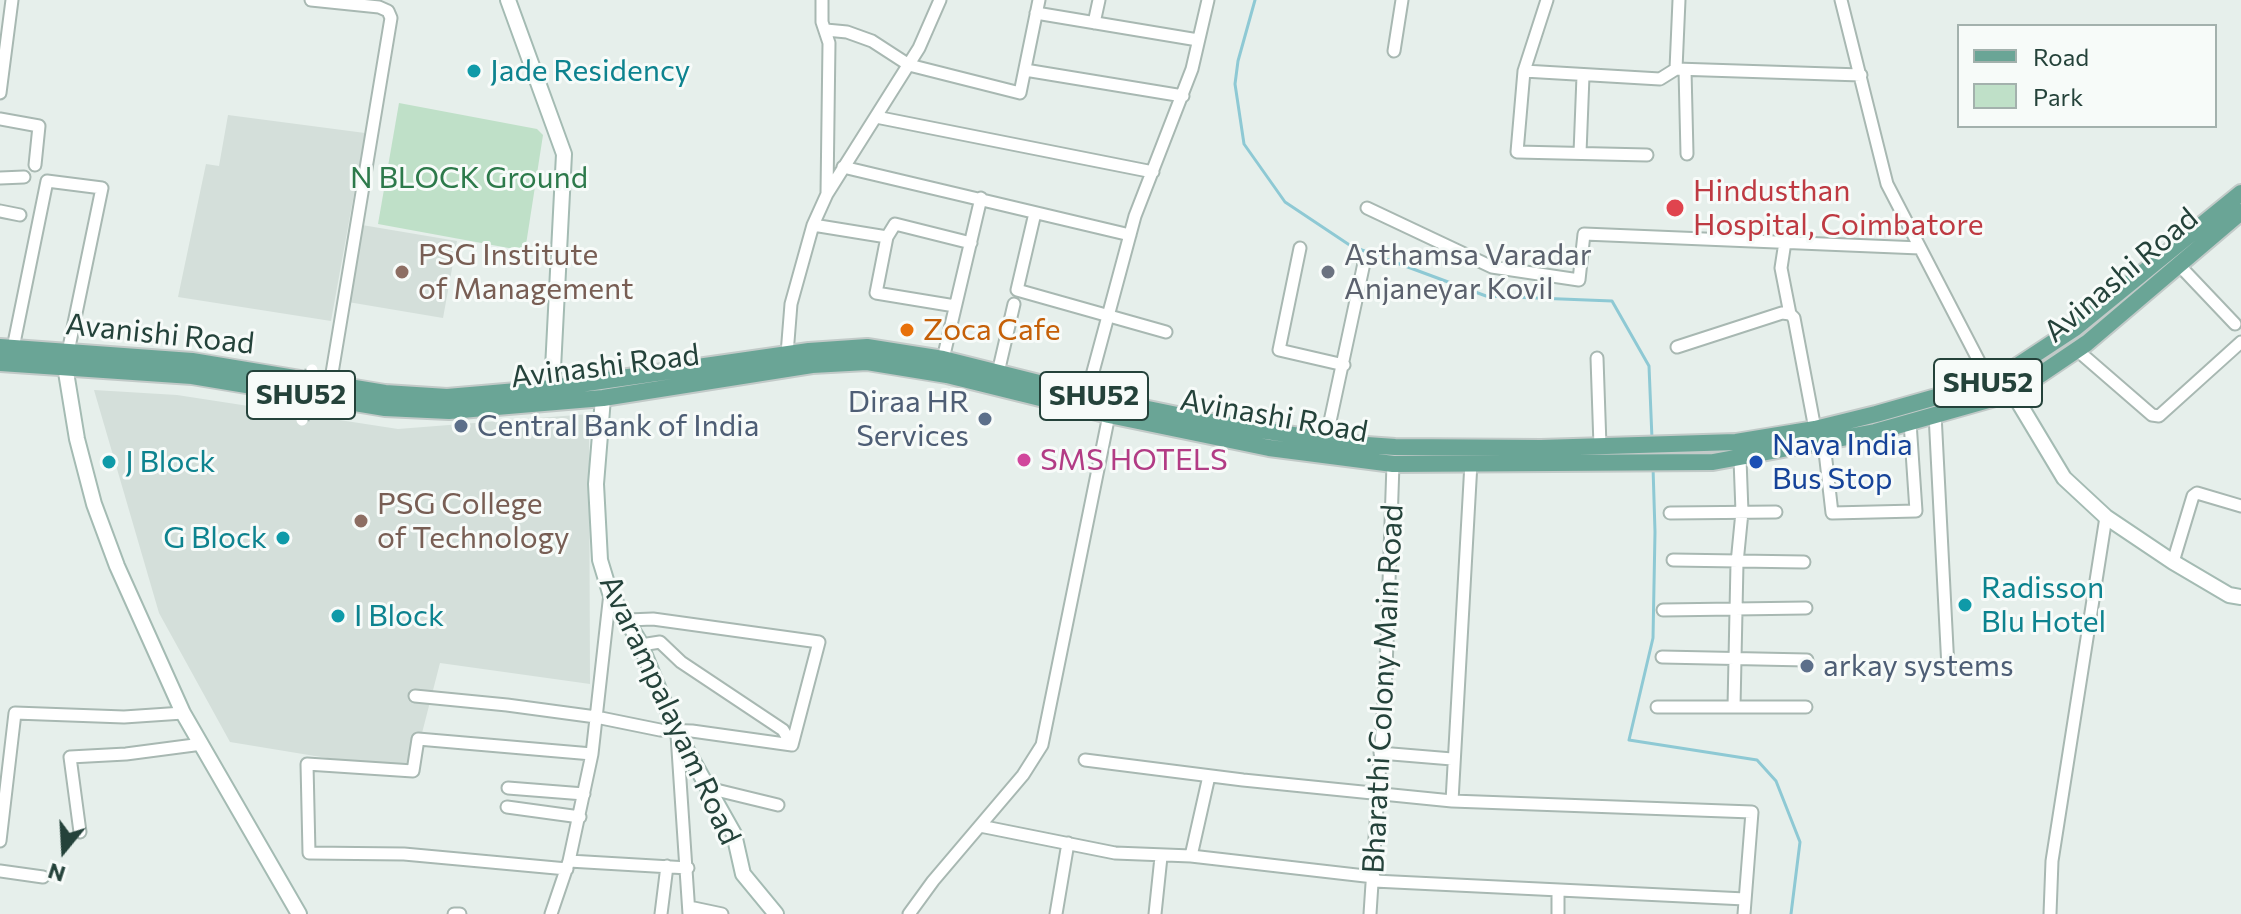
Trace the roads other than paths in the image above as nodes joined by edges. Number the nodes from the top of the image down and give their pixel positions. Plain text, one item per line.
1 (12, 0) edge
2 (311, 0) edge
3 (508, 0) edge
4 (822, 0) edge
5 (940, 0) edge
6 (1039, 0) edge
7 (1099, 0) edge
8 (1208, 0) edge
9 (1402, 0) edge
10 (1547, 0) edge
11 (1679, 0) edge
12 (1841, 0) edge
13 (1036, 13) junction
14 (1094, 23) junction
15 (826, 30) junction
16 (1198, 40) junction
17 (1394, 51) dead end
18 (909, 65) junction
19 (1025, 70) junction
20 (1680, 70) junction
21 (1524, 71) junction
22 (1861, 75) junction
23 (1583, 76) junction
24 (0, 93) edge
25 (1183, 96) junction
26 (876, 117) junction
27 (0, 119) edge
28 (1580, 153) junction
29 (1687, 154) dead end
30 (1647, 155) dead end
31 (35, 165) dead end
32 (843, 167) junction
33 (1153, 172) junction
34 (24, 177) dead end
35 (0, 178) edge
36 (2241, 193) edge
37 (827, 194) junction
38 (981, 198) junction
39 (1367, 208) dead end
40 (0, 211) edge
41 (2241, 212) edge
42 (1035, 213) junction
43 (20, 215) dead end
44 (813, 225) junction
45 (1130, 235) junction
46 (887, 237) junction
47 (1785, 242) junction
48 (971, 243) junction
49 (1300, 248) dead end
50 (1920, 248) junction
51 (1364, 263) dead end
52 (2178, 264) junction
53 (1014, 304) dead end
54 (955, 306) junction
55 (1790, 314) junction
56 (1109, 316) junction
57 (2235, 324) dead end
58 (1166, 332) dead end
59 (2241, 342) edge
60 (1677, 347) dead end
61 (7, 348) edge
62 (2077, 350) junction
63 (1597, 358) dead end
64 (66, 359) junction
65 (791, 359) junction
66 (943, 359) junction
67 (0, 363) edge
68 (1344, 365) junction
69 (312, 370) dead end
70 (964, 372) junction
71 (997, 380) junction
72 (1996, 380) junction
73 (330, 385) junction
74 (552, 388) junction
75 (2013, 393) junction
76 (1087, 394) junction
77 (603, 398) junction
78 (1935, 414) junction
79 (1109, 415) junction
80 (302, 420) dead end
81 (1910, 422) junction
82 (1820, 436) junction
83 (1326, 440) junction
84 (1600, 446) junction
85 (1639, 454) junction
86 (1740, 459) junction
87 (1471, 463) junction
88 (1393, 464) junction
89 (2241, 506) edge
90 (1742, 512) junction
91 (1776, 512) dead end
92 (1670, 513) dead end
93 (2106, 517) junction
94 (1673, 560) dead end
95 (1804, 562) dead end
96 (2173, 562) junction
97 (1737, 563) junction
98 (610, 593) junction
99 (2241, 597) edge
100 (1806, 608) dead end
101 (1736, 609) junction
102 (1663, 610) dead end
103 (628, 620) junction
104 (641, 645) junction
105 (1662, 657) dead end
106 (1736, 657) junction
107 (1807, 660) dead end
108 (1948, 668) dead end
109 (415, 696) dead end
110 (1657, 707) dead end
111 (1734, 707) junction
112 (1806, 707) dead end
113 (183, 713) junction
114 (596, 717) junction
115 (676, 731) junction
116 (202, 744) junction
117 (792, 745) junction
118 (1380, 753) junction
119 (592, 754) junction
120 (1452, 759) junction
121 (1085, 760) dead end
122 (1209, 776) junction
123 (508, 788) dead end
124 (708, 788) junction
125 (1377, 792) junction
126 (584, 794) junction
127 (1452, 801) junction
128 (778, 805) dead end
129 (507, 807) dead end
130 (580, 817) junction
131 (980, 826) junction
132 (80, 832) dead end
133 (0, 841) edge
134 (1068, 843) junction
135 (1191, 856) junction
136 (1161, 857) junction
137 (568, 865) junction
138 (667, 866) junction
139 (688, 868) junction
140 (0, 871) edge
141 (43, 877) dead end
142 (1374, 879) junction
143 (1558, 890) junction
144 (1745, 899) junction
145 (689, 911) edge
146 (299, 914) edge
147 (551, 914) edge
148 (661, 914) edge
149 (722, 914) edge
150 (776, 914) edge
151 (909, 914) edge
152 (1056, 914) edge
153 (1155, 914) edge
154 (1370, 914) edge
155 (1558, 914) edge
156 (1744, 914) edge
157 (2050, 914) edge

1 - 24 street
2 - 73 street
3 - 74 street
4 - 15 street
5 - 18 street
6 - 13 street
7 - 14 street
8 - 16 street
9 - 17 street
10 - 21 street
11 - 20 street
12 - 22 street
13 - 14 street
13 - 19 street
14 - 16 street
15 - 18 street
15 - 37 street
16 - 25 street
18 - 19 street
18 - 26 street
19 - 25 street
20 - 22 street
20 - 23 street
20 - 29 street
21 - 23 street
21 - 28 street
22 - 50 street
23 - 28 street
25 - 33 street
26 - 32 street
26 - 33 street
27 - 31 street
28 - 30 street
32 - 37 street
32 - 38 street
33 - 45 street
34 - 35 street
36 - 72 main road, Avinashi Road / SHU52
37 - 44 street
38 - 42 street
38 - 48 street
39 - 47 street
40 - 43 street
41 - 52 main road, Avinashi Road / SHU52
42 - 45 street
42 - 56 street
44 - 46 street
44 - 65 street
45 - 56 street
46 - 48 street
46 - 54 street
47 - 50 street
47 - 55 street
48 - 54 street
49 - 68 street
50 - 72 street
51 - 68 street
52 - 57 street
52 - 62 main road, Avinashi Road / SHU52
53 - 71 street
54 - 66 street
55 - 60 street
55 - 82 street
56 - 58 street
56 - 76 street
59 - 62 street
61 - 64 main road, Avanishi Road / SHU52
61 - 64 street
62 - 75 main road, Avinashi Road / SHU52
63 - 84 street
64 - 67 main road, Avinashi Road / SHU52
64 - 73 main road, Avanishi Road / SHU52
64 - 77 main road, Avinashi Road / SHU52
64 - 113 street
65 - 66 main road, Avinashi Road / SHU52
65 - 70 main road, Avinashi Road / SHU52
65 - 74 main road, Avinashi Road / SHU52
65 - 77 main road, Avinashi Road / SHU52
66 - 70 main road, Avinashi Road / SHU52
68 - 83 street
69 - 80 street, bridge
70 - 71 main road, Avinashi Road / SHU52
71 - 76 main road, Avinashi Road / SHU52
71 - 79 main road, Avinashi Road / SHU52
72 - 82 main road, Avinashi Road / SHU52
73 - 74 main road, Avanishi Road / SHU52
75 - 78 main road, Avinashi Road / SHU52
75 - 93 street
76 - 83 main road, Avinashi Road / SHU52
77 - 98 street, Avarampalayam Road
78 - 81 main road, Avinashi Road / SHU52
78 - 108 street
79 - 88 main road, Avinashi Road / SHU52
79 - 131 street
81 - 82 main road, Avinashi Road / SHU52
81 - 82 street
82 - 85 main road, Avinashi Road / SHU52
82 - 86 main road, Avinashi Road / SHU52
83 - 84 main road, Avinashi Road / SHU52
84 - 85 main road, Avinashi Road / SHU52
85 - 86 main road, Avinashi Road / SHU52
85 - 87 main road, Avinashi Road / SHU52
86 - 90 street
87 - 88 main road, Avinashi Road / SHU52
87 - 120 street
88 - 118 street, Bharathi Colony Main Road
89 - 96 street
90 - 91 street
90 - 92 street
90 - 97 street
93 - 96 street
93 - 157 street
94 - 97 street
95 - 97 street
96 - 99 street
97 - 101 street
98 - 103 street, Avarampalayam Road
98 - 114 street
100 - 101 street
101 - 102 street
101 - 106 street
103 - 104 street, Avarampalayam Road
103 - 117 street
104 - 115 street, Avarampalayam Road
104 - 117 street
105 - 106 street
106 - 107 street
106 - 111 street
109 - 114 street
110 - 111 street
111 - 112 street
113 - 116 street
113 - 133 street
114 - 115 street
114 - 119 street
115 - 117 street
115 - 124 street, Avarampalayam Road
115 - 139 street
116 - 132 street
116 - 146 street
118 - 120 street
118 - 125 street, Bharathi Colony Main Road
119 - 126 street
119 - 137 street
120 - 127 street
121 - 122 street
122 - 125 street
122 - 135 street
123 - 126 street
124 - 128 street
124 - 150 street, Avarampalayam Road
125 - 127 street
125 - 142 street, Bharathi Colony Main Road
126 - 130 street
127 - 144 street
129 - 130 street
130 - 137 street
131 - 134 street
131 - 151 street
134 - 136 street
134 - 152 street
135 - 136 street
135 - 142 street
136 - 153 street
137 - 138 street
137 - 147 street
138 - 139 street
138 - 148 street
139 - 145 street
140 - 141 street
142 - 143 street
142 - 154 street, Bharathi Colony Main Road
143 - 144 street
143 - 155 street
144 - 156 street
145 - 149 street

